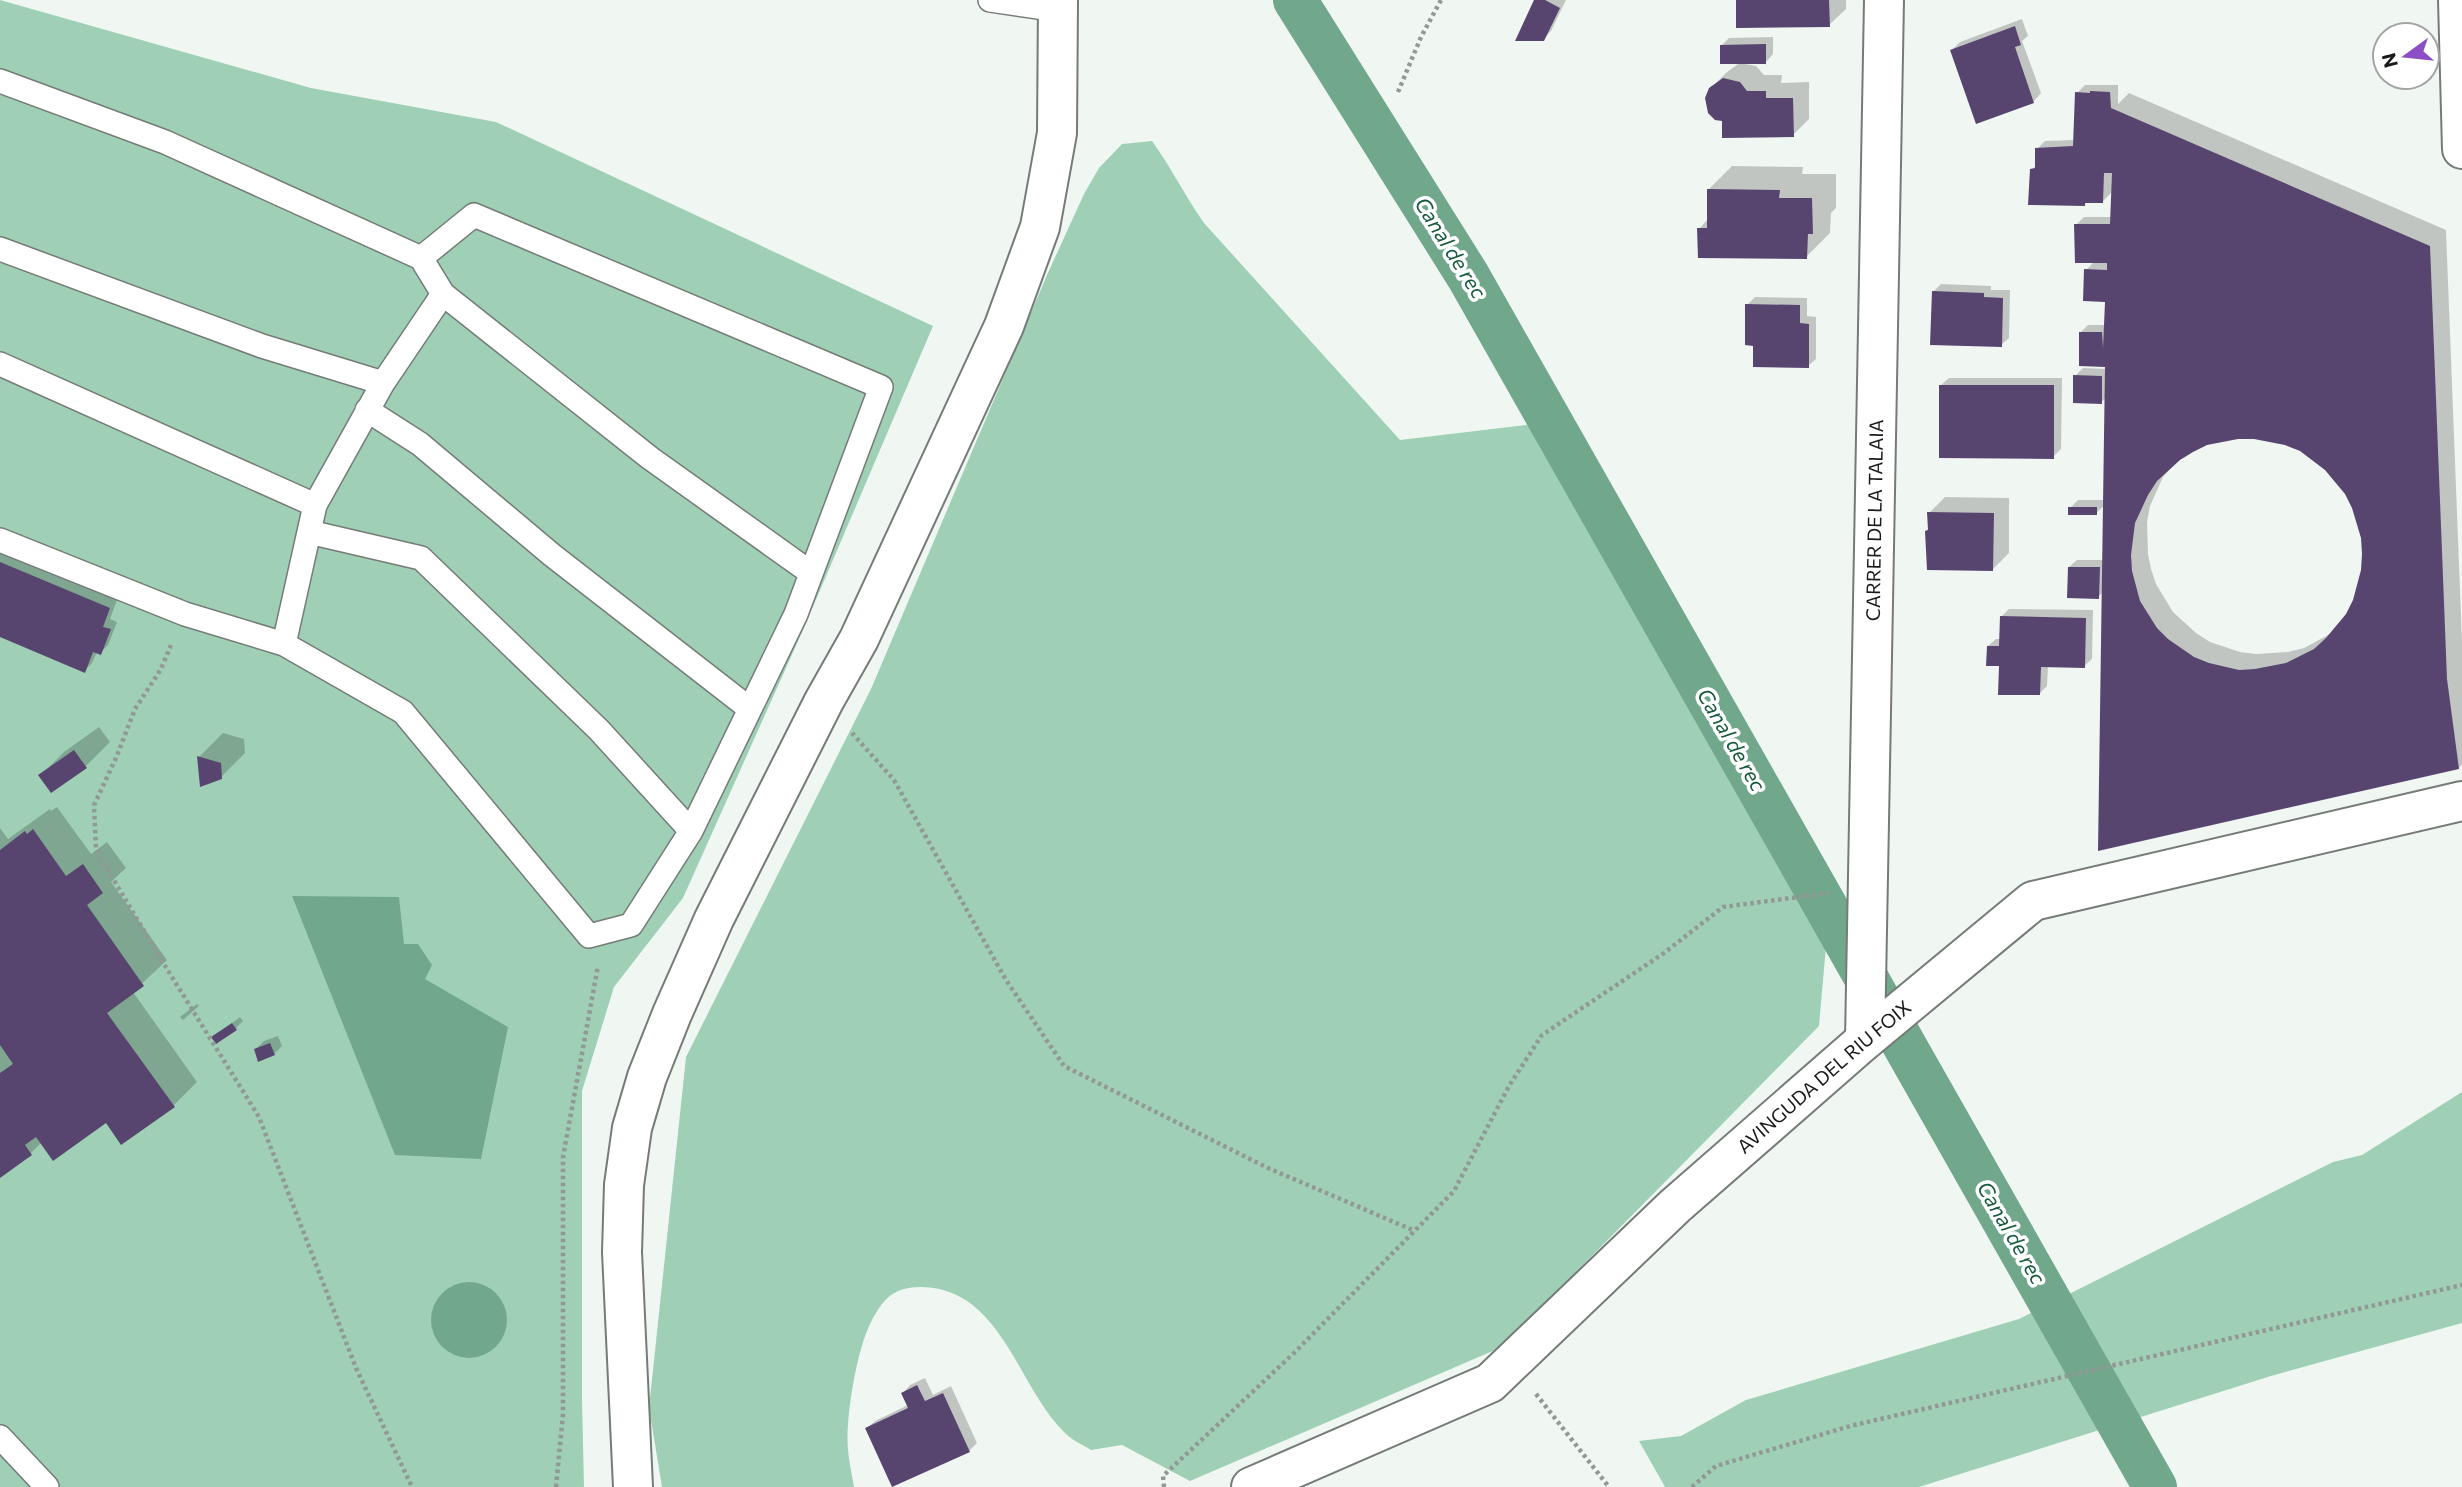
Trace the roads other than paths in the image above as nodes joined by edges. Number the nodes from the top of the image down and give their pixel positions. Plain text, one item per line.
1 (990, 0) edge
2 (1884, 0) edge
3 (2458, 0) edge
4 (1020, 2) edge
5 (1058, 5) edge
6 (0, 81) edge
7 (2462, 149) edge
8 (0, 249) edge
9 (421, 258) junction
10 (443, 294) junction
11 (0, 364) edge
12 (383, 383) junction
13 (367, 410) junction
14 (315, 505) junction
15 (309, 532) junction
16 (0, 540) edge
17 (811, 573) junction
18 (284, 644) junction
19 (750, 709) junction
20 (2462, 801) edge
21 (691, 831) junction
22 (1865, 1040) junction
23 (0, 1437) edge
24 (47, 1487) edge
25 (633, 1487) edge
26 (1251, 1487) edge

1 - 4 lane
2 - 22 street, CARRER DE LA TALAIA
3 - 7 street
4 - 5 lane
5 - 25 street
6 - 9 lane
8 - 12 lane
9 - 10 lane
9 - 17 lane
10 - 12 lane
10 - 17 lane
11 - 14 lane
12 - 13 lane
13 - 14 lane
13 - 19 lane
14 - 15 lane
15 - 18 lane
15 - 21 lane
16 - 18 lane
17 - 19 lane
18 - 21 lane
19 - 21 lane
20 - 22 street, AVINGUDA DEL RIU FOIX
22 - 26 street, AVINGUDA DEL RIU FOIX
23 - 24 lane

